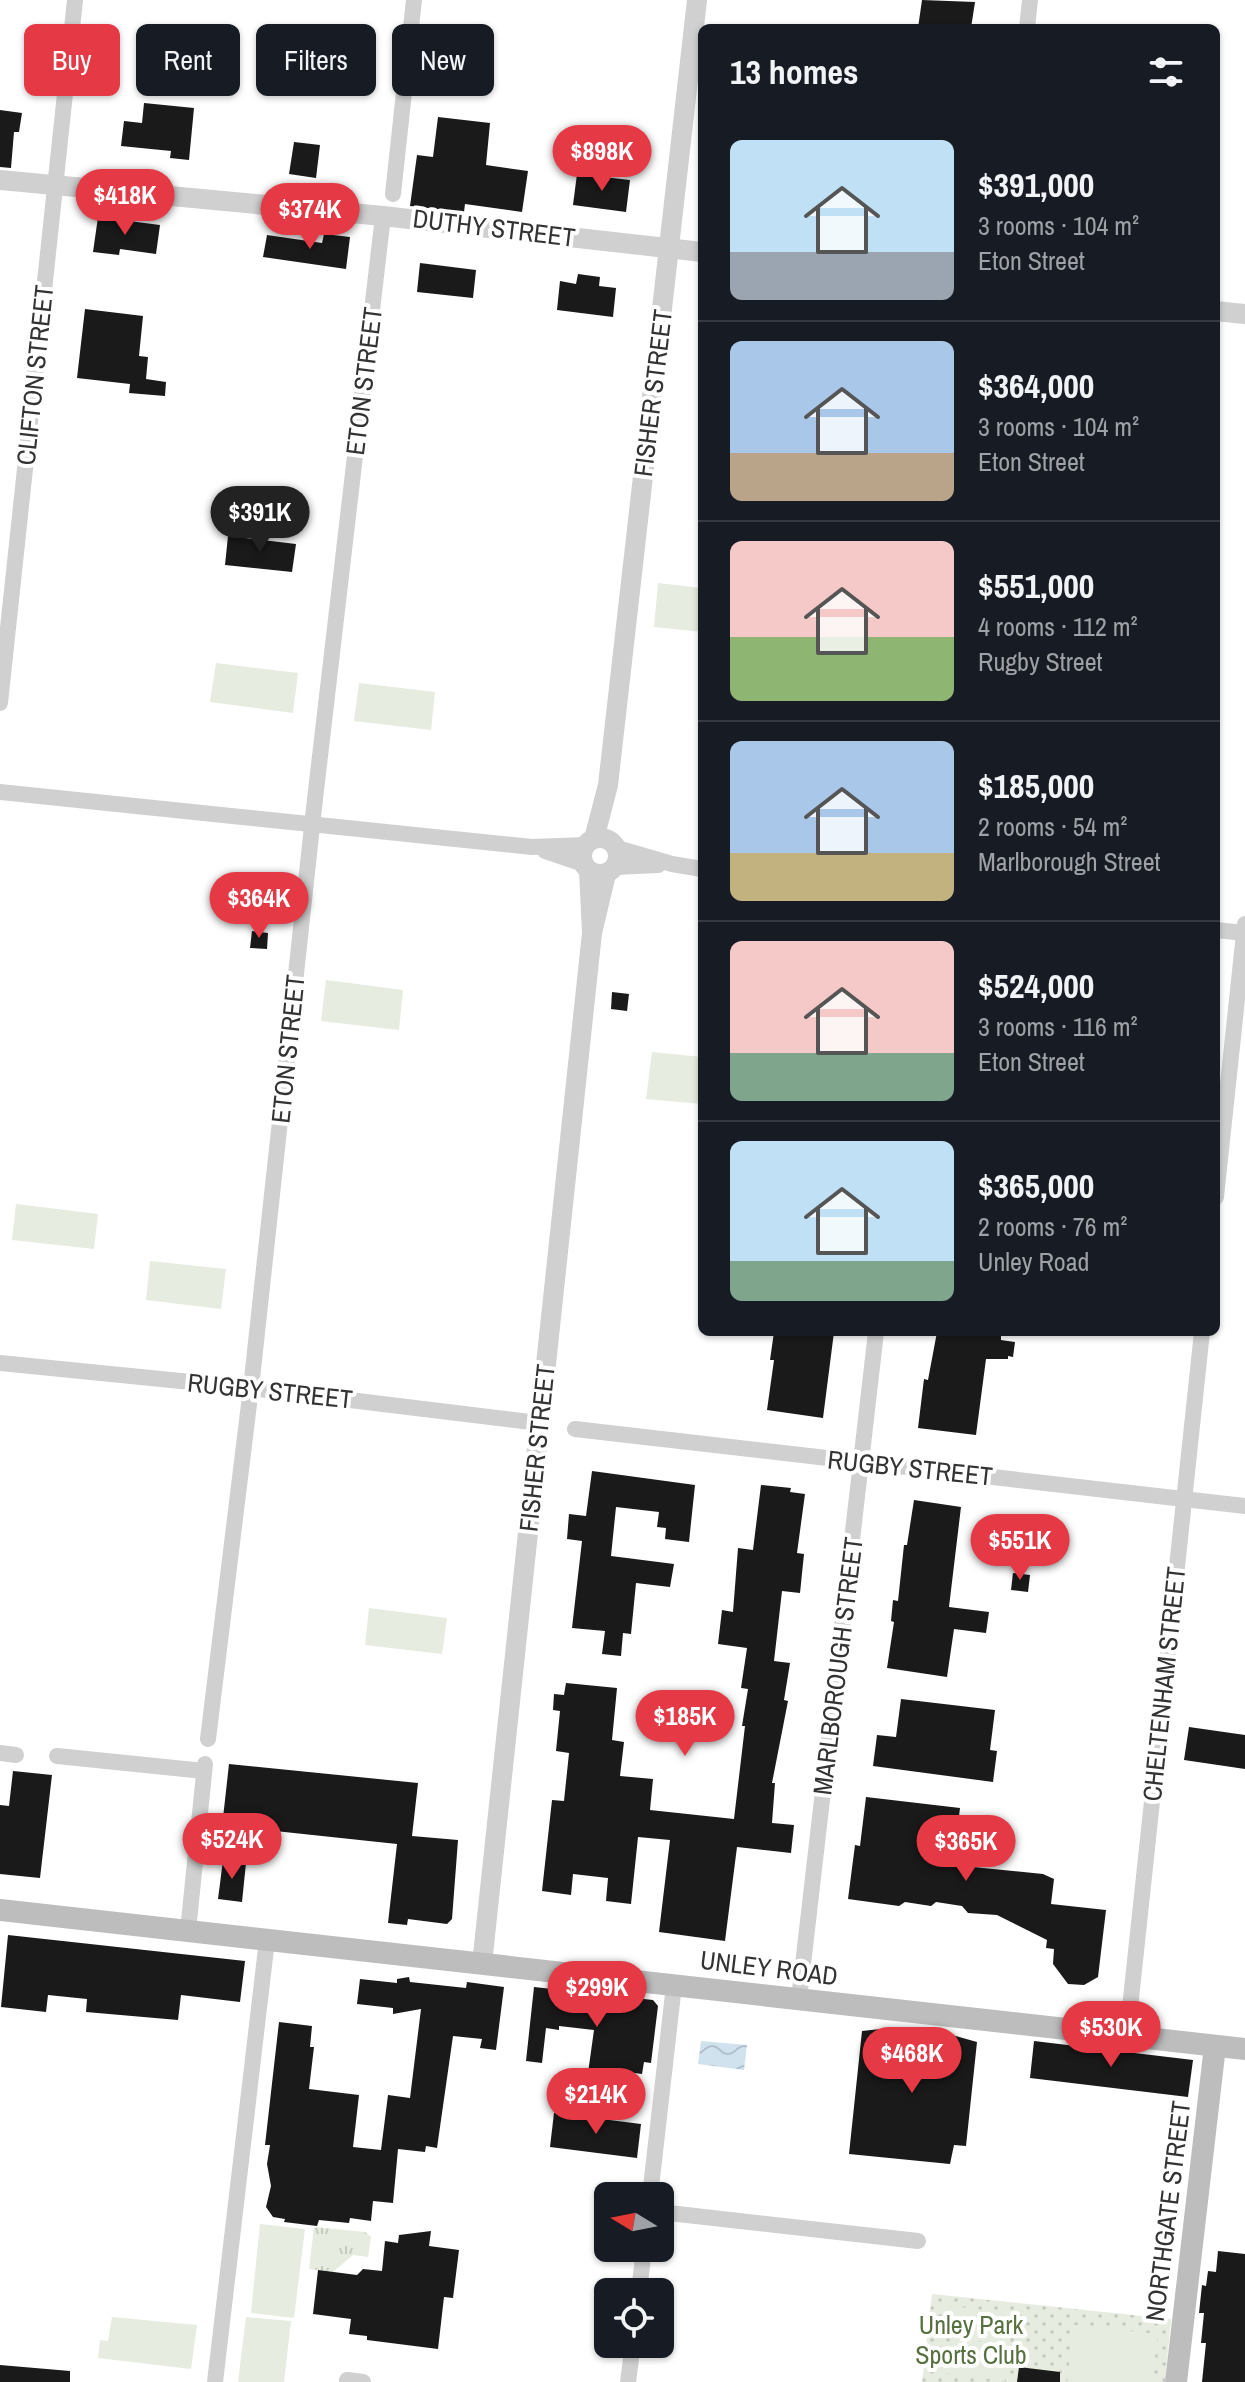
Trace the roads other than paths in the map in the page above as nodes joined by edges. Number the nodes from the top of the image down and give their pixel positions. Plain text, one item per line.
1 (75, 0) edge
2 (414, 0) edge
3 (697, 0) edge
4 (1030, 0) edge
5 (1027, 24) edge
6 (0, 180) edge
7 (56, 186) junction
8 (393, 194) dead end
9 (383, 216) junction
10 (670, 249) junction
11 (698, 252) edge
12 (1220, 311) edge
13 (1245, 314) edge
14 (0, 703) edge
15 (0, 792) edge
16 (312, 823) junction
17 (600, 856) junction
18 (698, 868) edge
19 (1245, 924) edge
20 (1220, 930) edge
21 (1245, 933) edge
22 (1220, 1161) edge
23 (876, 1336) edge
24 (1202, 1336) edge
25 (0, 1363) edge
26 (251, 1388) junction
27 (539, 1423) junction
28 (575, 1429) dead end
29 (861, 1463) junction
30 (1184, 1499) junction
31 (1245, 1506) edge
32 (208, 1739) dead end
33 (57, 1756) dead end
34 (0, 1910) edge
35 (188, 1931) junction
36 (267, 1940) junction
37 (482, 1964) junction
38 (674, 1985) junction
39 (799, 1999) junction
40 (1127, 2036) junction
41 (1215, 2046) junction
42 (1245, 2049) edge
43 (652, 2182) edge
44 (674, 2214) edge
45 (918, 2241) dead end
46 (631, 2358) edge
47 (215, 2382) edge
48 (628, 2382) edge
49 (1176, 2382) edge

1 - 7 street, CLIFTON STREET
2 - 8 street
3 - 10 street, FISHER STREET
4 - 5 street
6 - 7 street, DUTHY STREET
7 - 9 street, DUTHY STREET
7 - 14 street, CLIFTON STREET
9 - 10 street, DUTHY STREET
9 - 16 street, ETON STREET
10 - 11 street, DUTHY STREET
10 - 17 street, FISHER STREET
12 - 13 street
15 - 16 street
16 - 17 street
16 - 26 street, ETON STREET
17 - 18 street
17 - 27 street, FISHER STREET
19 - 21 street
20 - 21 street
21 - 22 street
23 - 29 street, MARLBOROUGH STREET
24 - 30 street, CHELTENHAM STREET
25 - 26 street, RUGBY STREET
26 - 27 street, RUGBY STREET
26 - 32 street, ETON STREET
27 - 37 street, FISHER STREET
28 - 29 street, RUGBY STREET
29 - 30 street, RUGBY STREET
29 - 39 street, MARLBOROUGH STREET
30 - 31 street, RUGBY STREET
30 - 40 street, CHELTENHAM STREET
33 - 35 street
34 - 35 main road, UNLEY ROAD
35 - 36 main road, UNLEY ROAD
36 - 37 main road, UNLEY ROAD
36 - 47 street
37 - 38 main road, UNLEY ROAD
38 - 39 main road, UNLEY ROAD
38 - 43 street
39 - 40 main road, UNLEY ROAD
40 - 41 main road, UNLEY ROAD
41 - 42 main road, UNLEY ROAD
41 - 49 main road, NORTHGATE STREET
44 - 45 street
46 - 48 street

